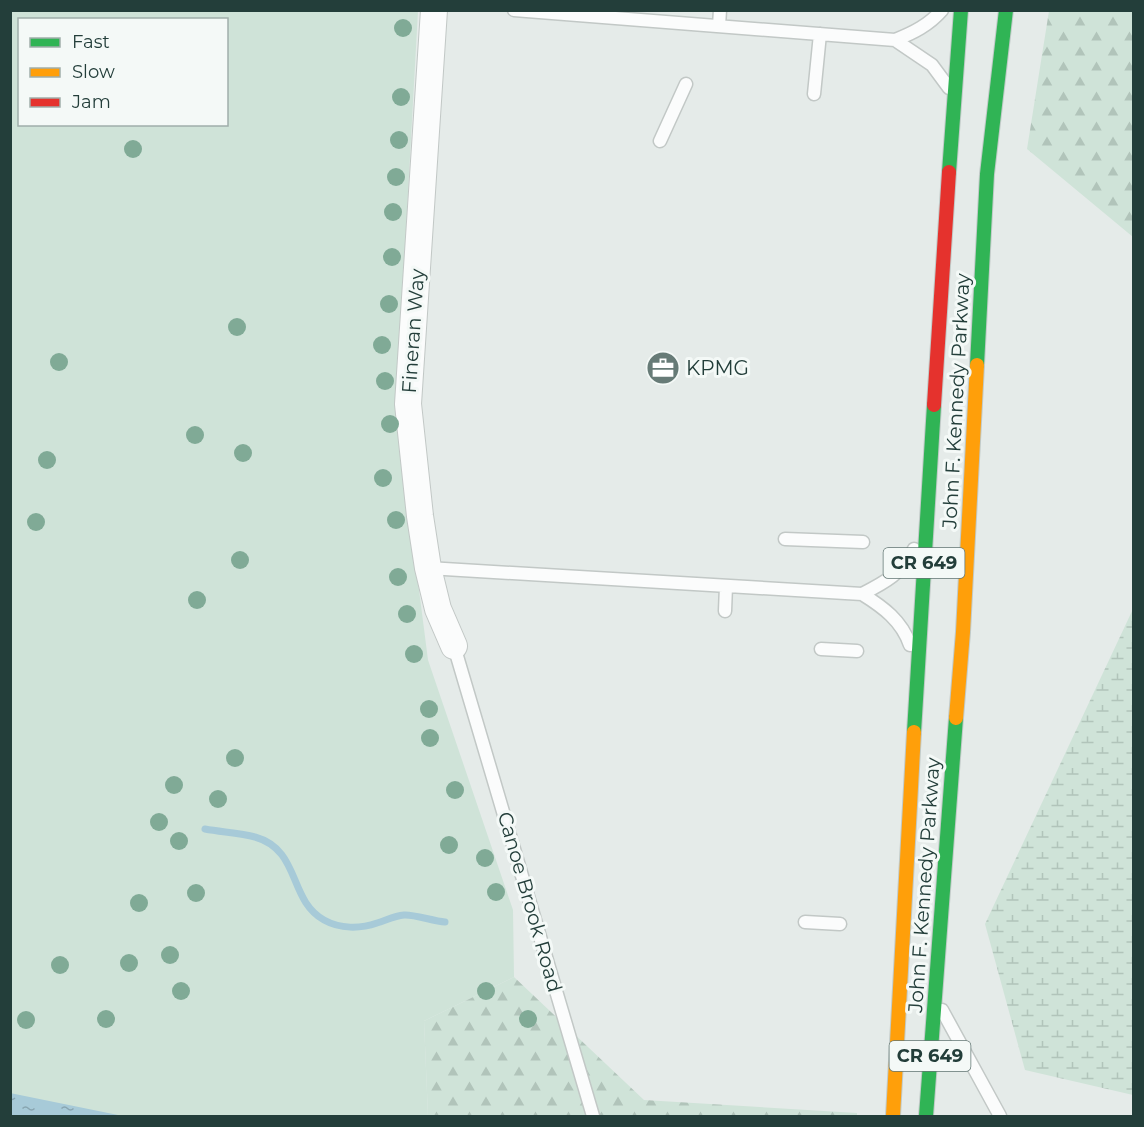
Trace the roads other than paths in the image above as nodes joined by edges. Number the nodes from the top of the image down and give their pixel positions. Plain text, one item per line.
1 (434, 10) edge
2 (514, 10) edge
3 (720, 10) edge
4 (942, 10) edge
5 (961, 10) edge
6 (1006, 10) edge
7 (680, 17) edge
8 (719, 26) junction
9 (820, 34) junction
10 (895, 40) junction
11 (686, 84) dead end
12 (814, 94) dead end
13 (955, 96) junction
14 (660, 141) dead end
15 (926, 522) junction
16 (785, 539) dead end
17 (863, 542) dead end
18 (428, 568) junction
19 (726, 586) junction
20 (862, 594) junction
21 (725, 611) dead end
22 (454, 646) joint
23 (821, 649) dead end
24 (857, 651) dead end
25 (918, 666) junction
26 (805, 922) dead end
27 (840, 924) dead end
28 (935, 996) junction
29 (593, 1116) edge
30 (893, 1116) edge
31 (926, 1116) edge
32 (1000, 1116) edge

1 - 18 street, Fineran Way
2 - 7 lane
3 - 8 lane
4 - 10 lane
5 - 13 main road, John F. Kennedy Parkway / CR 649
6 - 28 main road, John F. Kennedy Parkway / CR 649
7 - 8 lane
8 - 9 lane
9 - 10 lane
9 - 12 lane
10 - 13 lane
11 - 14 lane
13 - 15 main road, John F. Kennedy Parkway / CR 649
15 - 20 lane
15 - 25 main road, John F. Kennedy Parkway / CR 649
16 - 17 lane
18 - 19 lane
18 - 22 street, Fineran Way
19 - 20 lane
19 - 21 lane
20 - 25 lane
22 - 29 lane, Canoe Brook Road
23 - 24 lane
25 - 30 main road, John F. Kennedy Parkway / CR 649
26 - 27 lane
28 - 31 main road, John F. Kennedy Parkway / CR 649
28 - 32 lane

